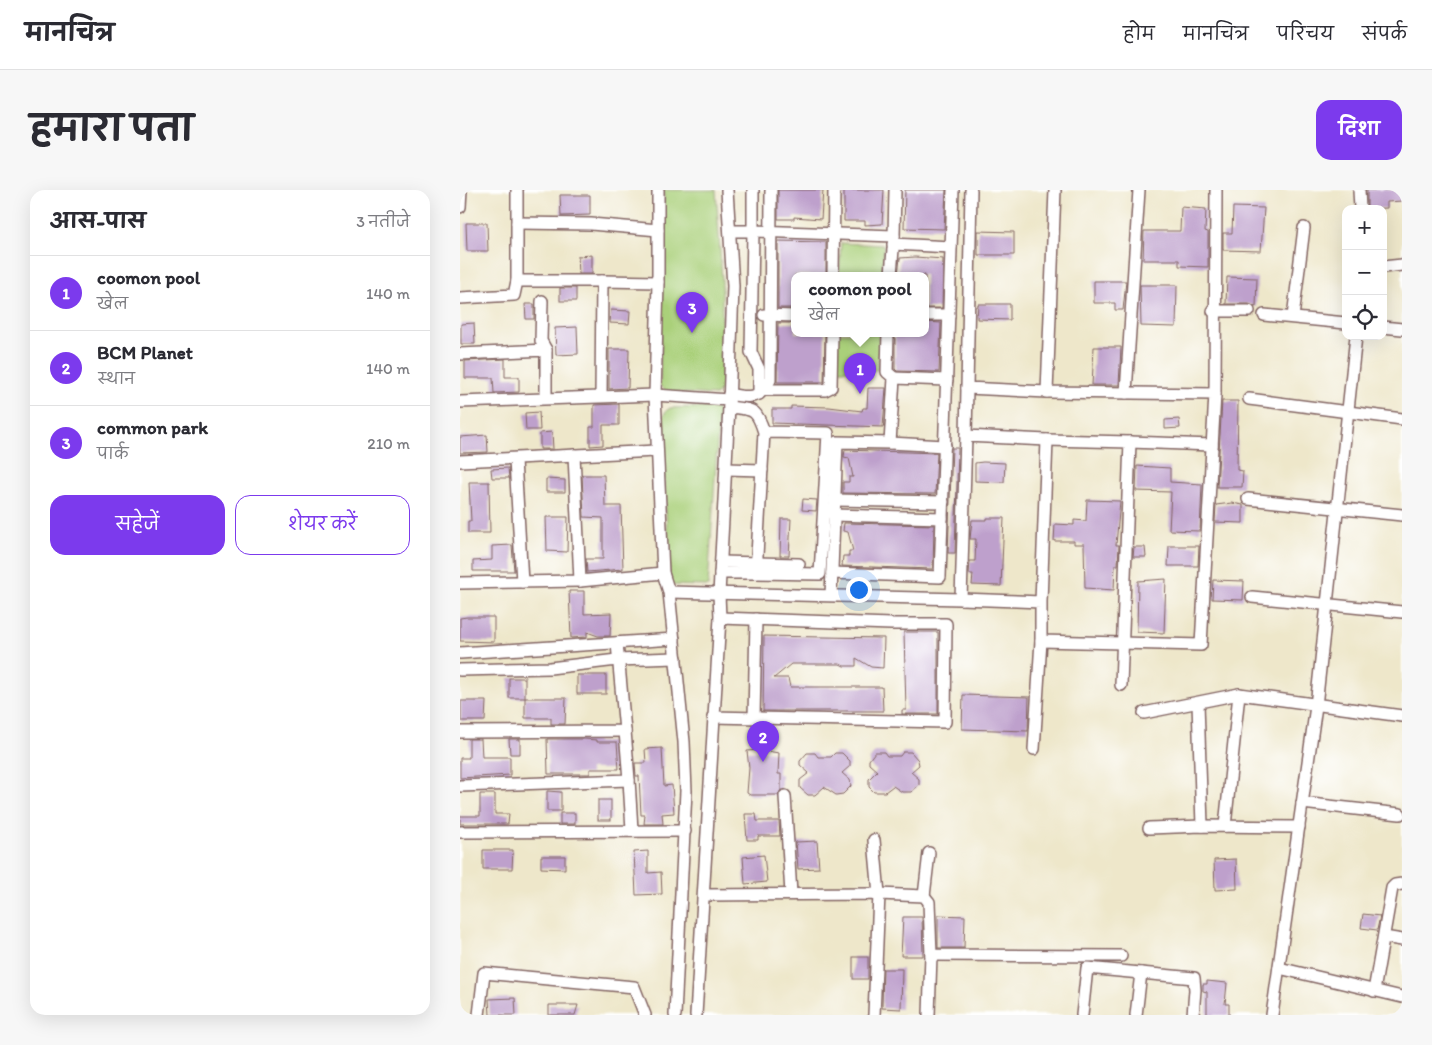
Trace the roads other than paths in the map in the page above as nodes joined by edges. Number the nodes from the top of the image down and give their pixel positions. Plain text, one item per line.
1 (461, 190) edge
2 (517, 190) edge
3 (658, 190) edge
4 (727, 190) edge
5 (753, 190) edge
6 (770, 190) edge
7 (834, 190) edge
8 (895, 190) edge
9 (953, 190) edge
10 (971, 190) edge
11 (1054, 190) edge
12 (1139, 190) edge
13 (1216, 190) edge
14 (1358, 190) edge
15 (1360, 205) edge
16 (460, 207) edge
17 (517, 223) junction
18 (1304, 228) dead end
19 (658, 230) junction
20 (730, 232) junction
21 (753, 232) junction
22 (769, 232) junction
23 (832, 234) junction
24 (894, 240) junction
25 (952, 247) junction
26 (1402, 265) edge
27 (1387, 267) edge
28 (833, 272) edge
29 (891, 272) edge
30 (517, 281) junction
31 (602, 281) junction
32 (658, 282) junction
33 (460, 298) edge
34 (542, 301) dead end
35 (1213, 311) junction
36 (1249, 312) dead end
37 (752, 315) junction
38 (769, 315) junction
39 (929, 315) edge
40 (949, 315) junction
41 (1264, 315) dead end
42 (791, 316) edge
43 (1293, 317) junction
44 (1342, 322) edge
45 (1387, 327) edge
46 (1402, 329) edge
47 (832, 337) edge
48 (888, 337) edge
49 (1356, 340) edge
50 (546, 350) junction
51 (460, 354) edge
52 (894, 378) junction
53 (947, 380) junction
54 (967, 388) junction
55 (761, 392) junction
56 (1047, 392) junction
57 (1126, 394) junction
58 (1215, 394) junction
59 (655, 395) junction
60 (601, 396) junction
61 (546, 398) junction
62 (1249, 399) dead end
63 (729, 400) junction
64 (460, 402) edge
65 (1348, 412) junction
66 (1402, 420) edge
67 (764, 432) junction
68 (966, 436) junction
69 (1047, 440) junction
70 (1130, 442) junction
71 (890, 444) junction
72 (1212, 445) junction
73 (945, 446) junction
74 (656, 451) junction
75 (574, 455) junction
76 (515, 460) junction
77 (460, 461) edge
78 (726, 469) junction
79 (762, 470) junction
80 (834, 500) junction
81 (1248, 500) dead end
82 (943, 502) junction
83 (1337, 508) junction
84 (833, 515) junction
85 (1402, 515) edge
86 (942, 518) junction
87 (799, 564) dead end
88 (720, 568) junction
89 (756, 568) junction
90 (664, 573) junction
91 (832, 573) junction
92 (580, 581) junction
93 (522, 582) junction
94 (460, 583) edge
95 (669, 592) junction
96 (719, 594) junction
97 (831, 595) junction
98 (1252, 597) dead end
99 (961, 599) junction
100 (1041, 602) junction
101 (1326, 604) junction
102 (1402, 612) edge
103 (720, 618) junction
104 (756, 619) junction
105 (674, 639) junction
106 (1041, 640) junction
107 (617, 643) junction
108 (1122, 643) junction
109 (460, 653) edge
110 (676, 658) junction
111 (617, 660) junction
112 (460, 670) edge
113 (1121, 685) dead end
114 (1239, 694) junction
115 (1198, 703) junction
116 (1316, 706) junction
117 (1144, 713) dead end
118 (1402, 716) edge
119 (714, 717) junction
120 (754, 718) junction
121 (625, 731) junction
122 (460, 732) edge
123 (1034, 749) dead end
124 (629, 780) junction
125 (460, 786) edge
126 (785, 796) dead end
127 (1302, 803) junction
128 (1400, 814) dead end
129 (1202, 826) junction
130 (1226, 826) junction
131 (1149, 828) dead end
132 (1299, 828) junction
133 (632, 830) junction
134 (685, 831) junction
135 (460, 832) edge
136 (874, 840) dead end
137 (929, 853) dead end
138 (1402, 884) edge
139 (791, 894) junction
140 (879, 894) junction
141 (704, 895) junction
142 (924, 896) junction
143 (1384, 937) junction
144 (1402, 940) edge
145 (930, 955) junction
146 (1121, 956) dead end
147 (1280, 968) junction
148 (1141, 973) junction
149 (1374, 991) junction
150 (1402, 998) edge
151 (479, 1015) edge
152 (645, 1015) edge
153 (675, 1015) edge
154 (696, 1015) edge
155 (874, 1015) edge
156 (929, 1015) edge
157 (1082, 1015) edge
158 (1136, 1015) edge
159 (1193, 1015) edge
160 (1272, 1015) edge

1 - 16 street
2 - 17 street
3 - 19 street
4 - 20 street
5 - 21 street
6 - 22 street
7 - 23 street
8 - 24 street
9 - 25 street
10 - 54 street
11 - 56 street
12 - 57 street
13 - 35 street
14 - 15 street
17 - 19 street
17 - 30 street
18 - 43 street
19 - 32 street
20 - 21 street
20 - 63 street
21 - 22 street
21 - 37 street
22 - 23 street
22 - 38 street
23 - 24 street
23 - 28 street
24 - 25 street
24 - 29 street
25 - 40 street
26 - 27 street
30 - 31 street
30 - 33 street
31 - 32 street
31 - 60 street
32 - 59 street
34 - 50 street
35 - 36 street
35 - 58 street
37 - 38 street
37 - 55 street
38 - 42 street
38 - 55 street
39 - 40 street
40 - 53 street
41 - 43 street
43 - 44 street
45 - 46 street
47 - 55 street
48 - 52 street
49 - 65 street
50 - 51 street
50 - 61 street
52 - 53 street
52 - 71 street
53 - 73 street
54 - 56 street
54 - 68 street
55 - 63 street
56 - 57 street
57 - 58 street
58 - 72 street
59 - 60 street
59 - 63 street
59 - 74 street
60 - 61 street
61 - 64 street
62 - 65 street
63 - 67 street
63 - 78 street
65 - 66 street
65 - 83 street
67 - 79 street
67 - 89 street
68 - 69 street
68 - 99 street
69 - 70 street
69 - 100 street
70 - 72 street
70 - 108 street
71 - 73 street
71 - 80 street
72 - 108 street
73 - 82 street
74 - 75 street
74 - 90 street
75 - 76 street
75 - 92 street
76 - 77 street
76 - 93 street
78 - 79 street
78 - 88 street
79 - 89 street
80 - 82 street
80 - 84 street
81 - 83 street
82 - 86 street
83 - 85 street
83 - 101 street
84 - 86 street
84 - 91 street
86 - 91 street
87 - 89 street
88 - 89 street
88 - 96 street
90 - 92 street
90 - 95 street
91 - 97 street
92 - 93 street
93 - 94 street
95 - 96 street
95 - 105 street
96 - 97 street
96 - 103 street
97 - 99 street
98 - 101 street
99 - 100 street
100 - 106 street
101 - 102 street
101 - 116 street
103 - 104 street
103 - 119 street
104 - 120 street
104 - 120 street
105 - 107 street
105 - 110 street
106 - 108 street
106 - 123 street
107 - 109 street
107 - 111 street
108 - 113 street
110 - 111 street
110 - 134 street
111 - 112 street
111 - 121 street
114 - 115 street
114 - 116 street
114 - 130 street
115 - 117 street
115 - 129 street
116 - 118 street
116 - 127 street
119 - 120 street
119 - 141 street
121 - 122 street
121 - 124 street
124 - 125 street
124 - 133 street
126 - 139 street
127 - 128 street
127 - 132 street
129 - 130 street
129 - 131 street
130 - 132 street
132 - 147 street
133 - 134 street
133 - 135 street
134 - 153 street
136 - 140 street
137 - 142 street
138 - 143 street
139 - 140 street
139 - 141 street
140 - 142 street
140 - 155 street
141 - 154 street
142 - 145 street
143 - 144 street
143 - 149 street
145 - 146 street
145 - 156 street
147 - 149 street
147 - 160 street
148 - 157 street
148 - 158 street
148 - 159 street
149 - 150 street
151 - 152 street

